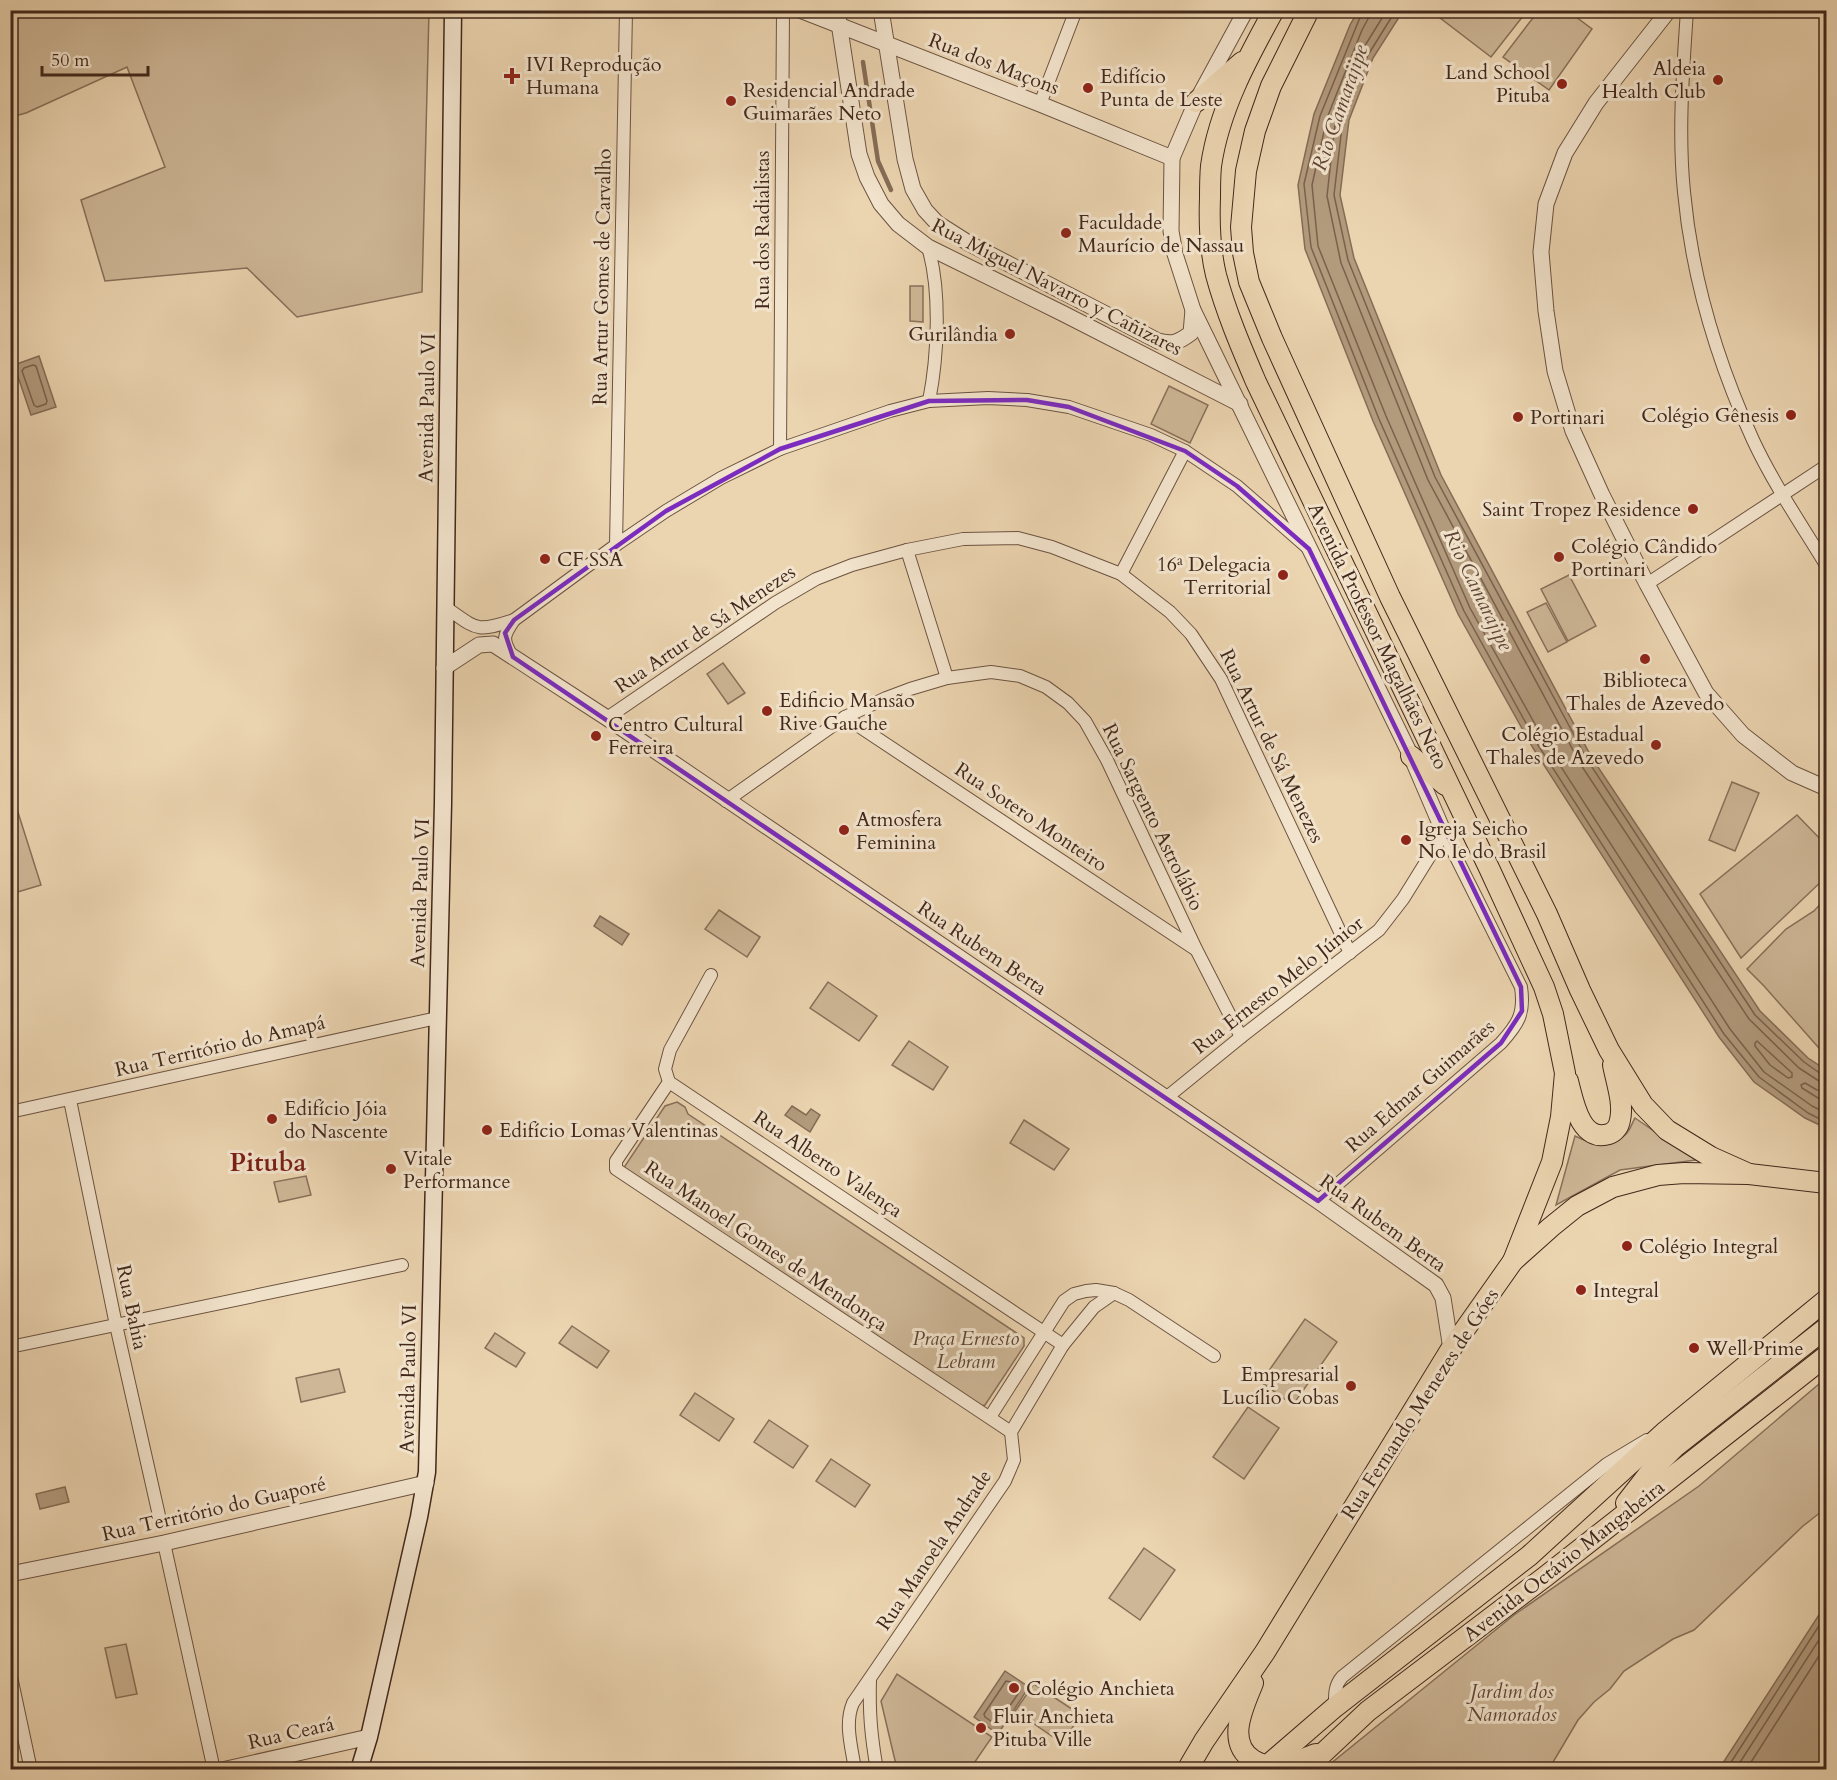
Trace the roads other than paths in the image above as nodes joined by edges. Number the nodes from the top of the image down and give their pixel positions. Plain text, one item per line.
1 (453, 10) edge
2 (626, 10) edge
3 (783, 10) edge
4 (800, 10) edge
5 (837, 10) edge
6 (881, 10) edge
7 (1076, 10) edge
8 (1246, 10) edge
9 (1274, 10) edge
10 (1309, 10) edge
11 (1669, 10) edge
12 (1687, 10) edge
13 (839, 26) junction
14 (886, 44) junction
15 (1249, 57) junction
16 (1196, 102) junction
17 (1040, 104) junction
18 (1172, 158) junction
19 (928, 247) junction
20 (1193, 310) junction
21 (929, 401) junction
22 (1239, 404) junction
23 (780, 449) junction
24 (1185, 451) junction
25 (1827, 466) edge
26 (1783, 494) junction
27 (616, 544) junction
28 (1309, 549) junction
29 (907, 550) junction
30 (1827, 565) edge
31 (1121, 574) junction
32 (1647, 584) junction
33 (445, 607) junction
34 (514, 620) junction
35 (513, 657) junction
36 (444, 668) junction
37 (947, 678) junction
38 (845, 717) junction
39 (607, 718) junction
40 (1411, 756) junction
41 (1827, 788) edge
42 (1452, 790) junction
43 (726, 801) junction
44 (1444, 833) junction
45 (1196, 949) junction
46 (1350, 953) junction
47 (711, 975) dead end
48 (1521, 987) joint
49 (437, 1018) junction
50 (1241, 1037) junction
51 (1610, 1050) junction
52 (1565, 1073) junction
53 (669, 1082) junction
54 (1166, 1098) junction
55 (70, 1100) junction
56 (10, 1112) edge
57 (1749, 1174) junction
58 (1827, 1183) edge
59 (1318, 1201) junction
60 (1513, 1261) junction
61 (402, 1265) dead end
62 (1114, 1293) junction
63 (1827, 1300) edge
64 (116, 1325) junction
65 (1827, 1328) edge
66 (1042, 1333) junction
67 (1063, 1346) junction
68 (10, 1347) edge
69 (1451, 1348) junction
70 (1214, 1356) dead end
71 (1827, 1356) edge
72 (990, 1417) junction
73 (1011, 1432) junction
74 (426, 1483) junction
75 (160, 1521) dead end
76 (1604, 1530) junction
77 (164, 1543) junction
78 (10, 1574) edge
79 (1264, 1652) junction
80 (10, 1672) edge
81 (870, 1678) junction
82 (369, 1737) junction
83 (1322, 1753) junction
84 (1265, 1767) edge
85 (31, 1770) edge
86 (214, 1770) edge
87 (222, 1770) edge
88 (359, 1770) edge
89 (855, 1770) edge
90 (877, 1770) edge
91 (1187, 1770) edge
92 (1305, 1770) edge

1 - 33 main road, Avenida Paulo VI
2 - 27 street, Rua Artur Gomes de Carvalho
3 - 23 street, Rua dos Radialistas
4 - 13 street, Rua dos Maçons
5 - 13 street, Rua Miguel Navarro y Cañizares
6 - 14 street, Rua Miguel Navarro y Cañizares
7 - 17 street
8 - 16 street, Avenida Professor Magalhães Neto
9 - 15 main road, Avenida Professor Magalhães Neto
10 - 51 main road, Avenida Professor Magalhães Neto
11 - 32 street
12 - 26 street
13 - 14 street, Rua dos Maçons
13 - 19 street, Rua Miguel Navarro y Cañizares
14 - 17 street, Rua dos Maçons
14 - 20 street, Rua Miguel Navarro y Cañizares
15 - 16 main road
15 - 42 main road, Avenida Professor Magalhães Neto
16 - 18 street, Avenida Professor Magalhães Neto
17 - 18 street, Rua dos Maçons
18 - 20 street, Avenida Professor Magalhães Neto
19 - 21 street
19 - 22 street, Rua Miguel Navarro y Cañizares
20 - 22 street, Avenida Professor Magalhães Neto
21 - 23 street
21 - 24 street
22 - 28 street, Avenida Professor Magalhães Neto
23 - 27 street
24 - 28 street
24 - 31 street
25 - 26 street
26 - 30 street
26 - 32 street
27 - 34 street
28 - 40 street, Avenida Professor Magalhães Neto
29 - 31 street, Rua Artur de Sá Menezes
29 - 37 street
29 - 39 street, Rua Artur de Sá Menezes
31 - 46 street, Rua Artur de Sá Menezes
32 - 41 street
33 - 34 street
33 - 36 main road, Avenida Paulo VI
34 - 35 street
35 - 36 street, Rua Rubem Berta
35 - 39 street, Rua Rubem Berta
36 - 49 main road, Avenida Paulo VI
37 - 38 street, Rua Sargento Astrolábio
37 - 45 street, Rua Sargento Astrolábio
38 - 43 street, Rua Sargento Astrolábio
38 - 45 street, Rua Sotero Monteiro
39 - 43 street, Rua Rubem Berta
40 - 42 main road
40 - 44 street, Avenida Professor Magalhães Neto
42 - 52 main road, Avenida Professor Magalhães Neto
43 - 54 street, Rua Rubem Berta
44 - 46 street, Rua Ernesto Melo Júnior
44 - 48 street, Avenida Professor Magalhães Neto
45 - 50 street, Rua Sargento Astrolábio
46 - 50 street, Rua Ernesto Melo Júnior
47 - 53 street
48 - 59 street, Rua Edmar Guimarães
49 - 55 street, Rua Território do Amapá
49 - 74 main road, Avenida Paulo VI
50 - 54 street, Rua Ernesto Melo Júnior
51 - 52 main road
51 - 57 main road, Avenida Professor Magalhães Neto
52 - 60 main road, Avenida Professor Magalhães Neto
53 - 66 street, Rua Alberto Valença
53 - 72 street, Rua Manoel Gomes de Mendonça
54 - 59 street, Rua Rubem Berta
55 - 56 street, Rua Território do Amapá
55 - 64 street, Rua Bahia
57 - 58 main road
57 - 60 main road, Rua Fernando Menezes de Góes
59 - 69 street, Rua Rubem Berta
60 - 69 main road, Rua Fernando Menezes de Góes
61 - 64 street
62 - 66 street
62 - 67 street
62 - 70 street
63 - 84 main road, Avenida Octávio Mangabeira
64 - 68 street
64 - 75 street, Rua Bahia
65 - 76 main road
66 - 67 street, Rua Alberto Valença
66 - 72 street
67 - 73 street
69 - 79 main road, Rua Fernando Menezes de Góes
71 - 76 main road, Avenida Octávio Mangabeira
72 - 73 street, Rua Manoel Gomes de Mendonça
73 - 81 street, Rua Manoela Andrade
74 - 77 street, Rua Território do Guaporé
74 - 82 main road, Avenida Paulo VI
76 - 83 main road, Avenida Octávio Mangabeira
77 - 78 street, Rua Território do Guaporé
77 - 86 street
79 - 84 main road
79 - 91 main road, Rua Fernando Menezes de Góes
80 - 85 street
81 - 89 street, Rua Manoela Andrade
81 - 90 street
82 - 87 street, Rua Ceará
82 - 88 main road, Avenida Paulo VI
83 - 84 main road
83 - 92 main road, Avenida Octávio Mangabeira

